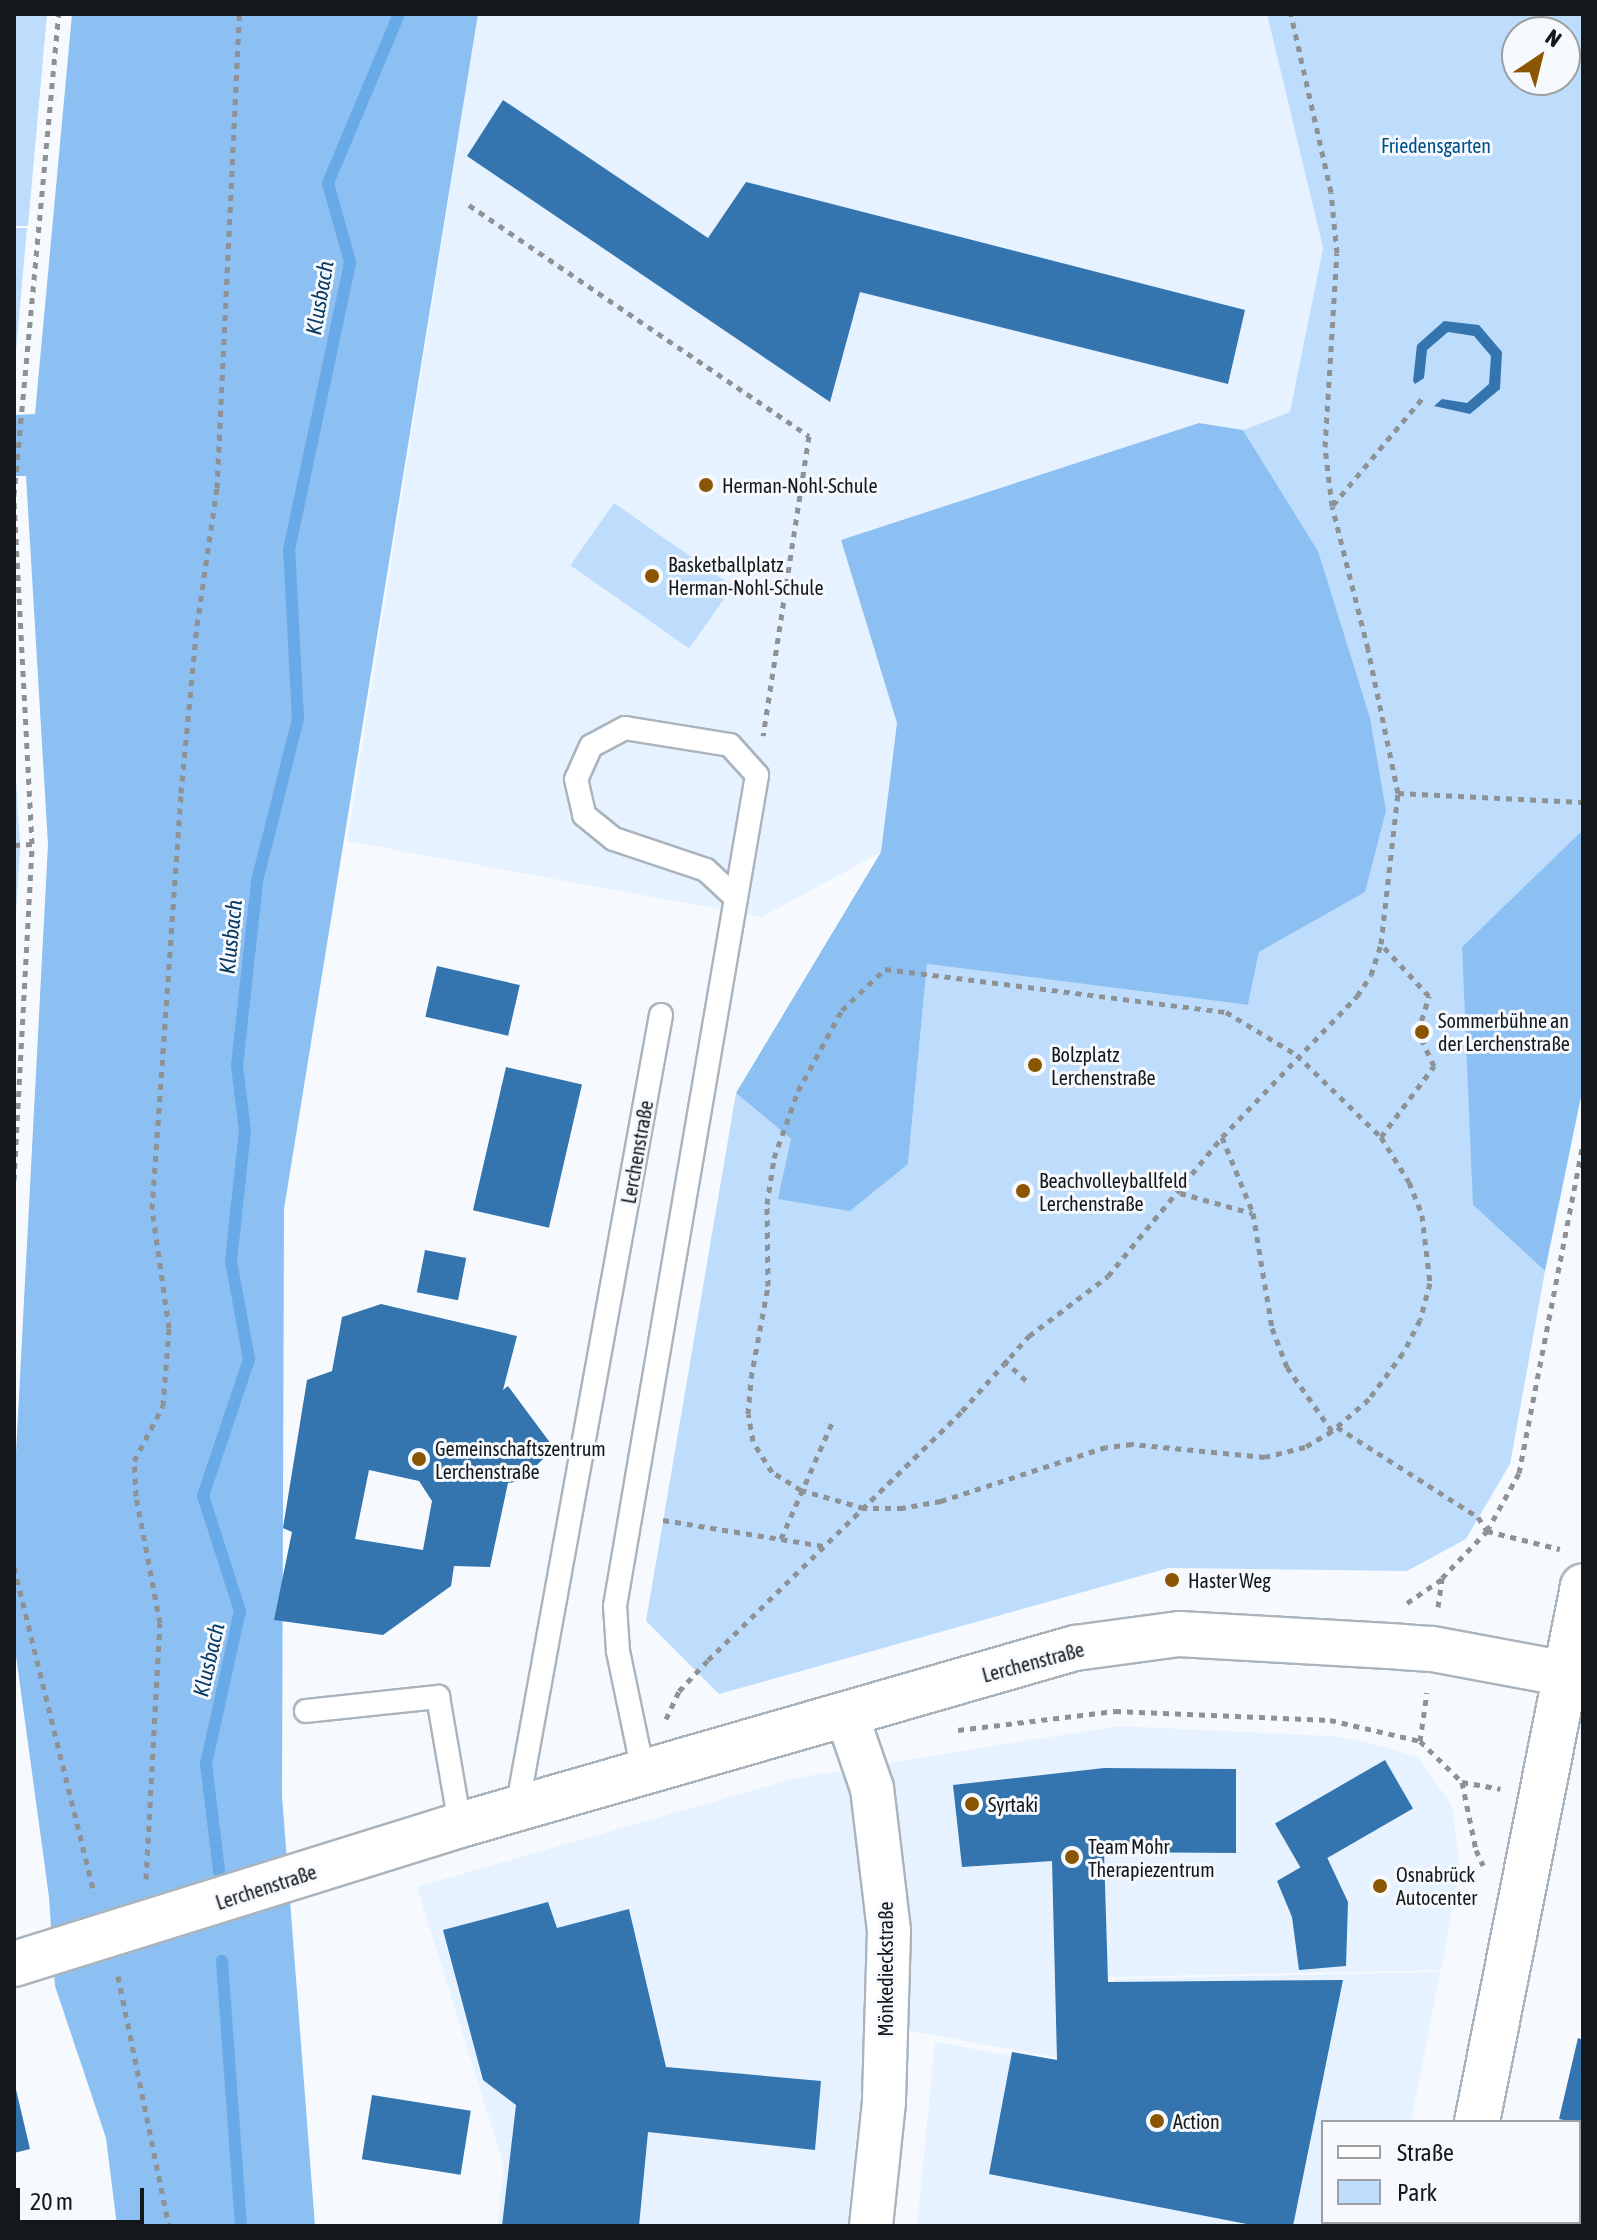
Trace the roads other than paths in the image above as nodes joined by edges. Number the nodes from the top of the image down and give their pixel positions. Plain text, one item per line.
1 (736, 898) junction
2 (661, 1015) dead end
3 (1576, 1569) edge
4 (1574, 1675) edge
5 (306, 1711) dead end
6 (847, 1716) junction
7 (643, 1771) junction
8 (517, 1809) junction
9 (460, 1825) junction
10 (14, 1964) edge
11 (1477, 2120) edge
12 (871, 2226) edge

1 - 1 lane
1 - 7 lane
2 - 8 lane, Lerchenstraße
3 - 4 street
4 - 6 street, Lerchenstraße
4 - 11 street
5 - 9 lane
6 - 7 street, Lerchenstraße
6 - 12 street, Mönkedieckstraße
7 - 8 street, Lerchenstraße
8 - 9 street, Lerchenstraße
9 - 10 street, Lerchenstraße

